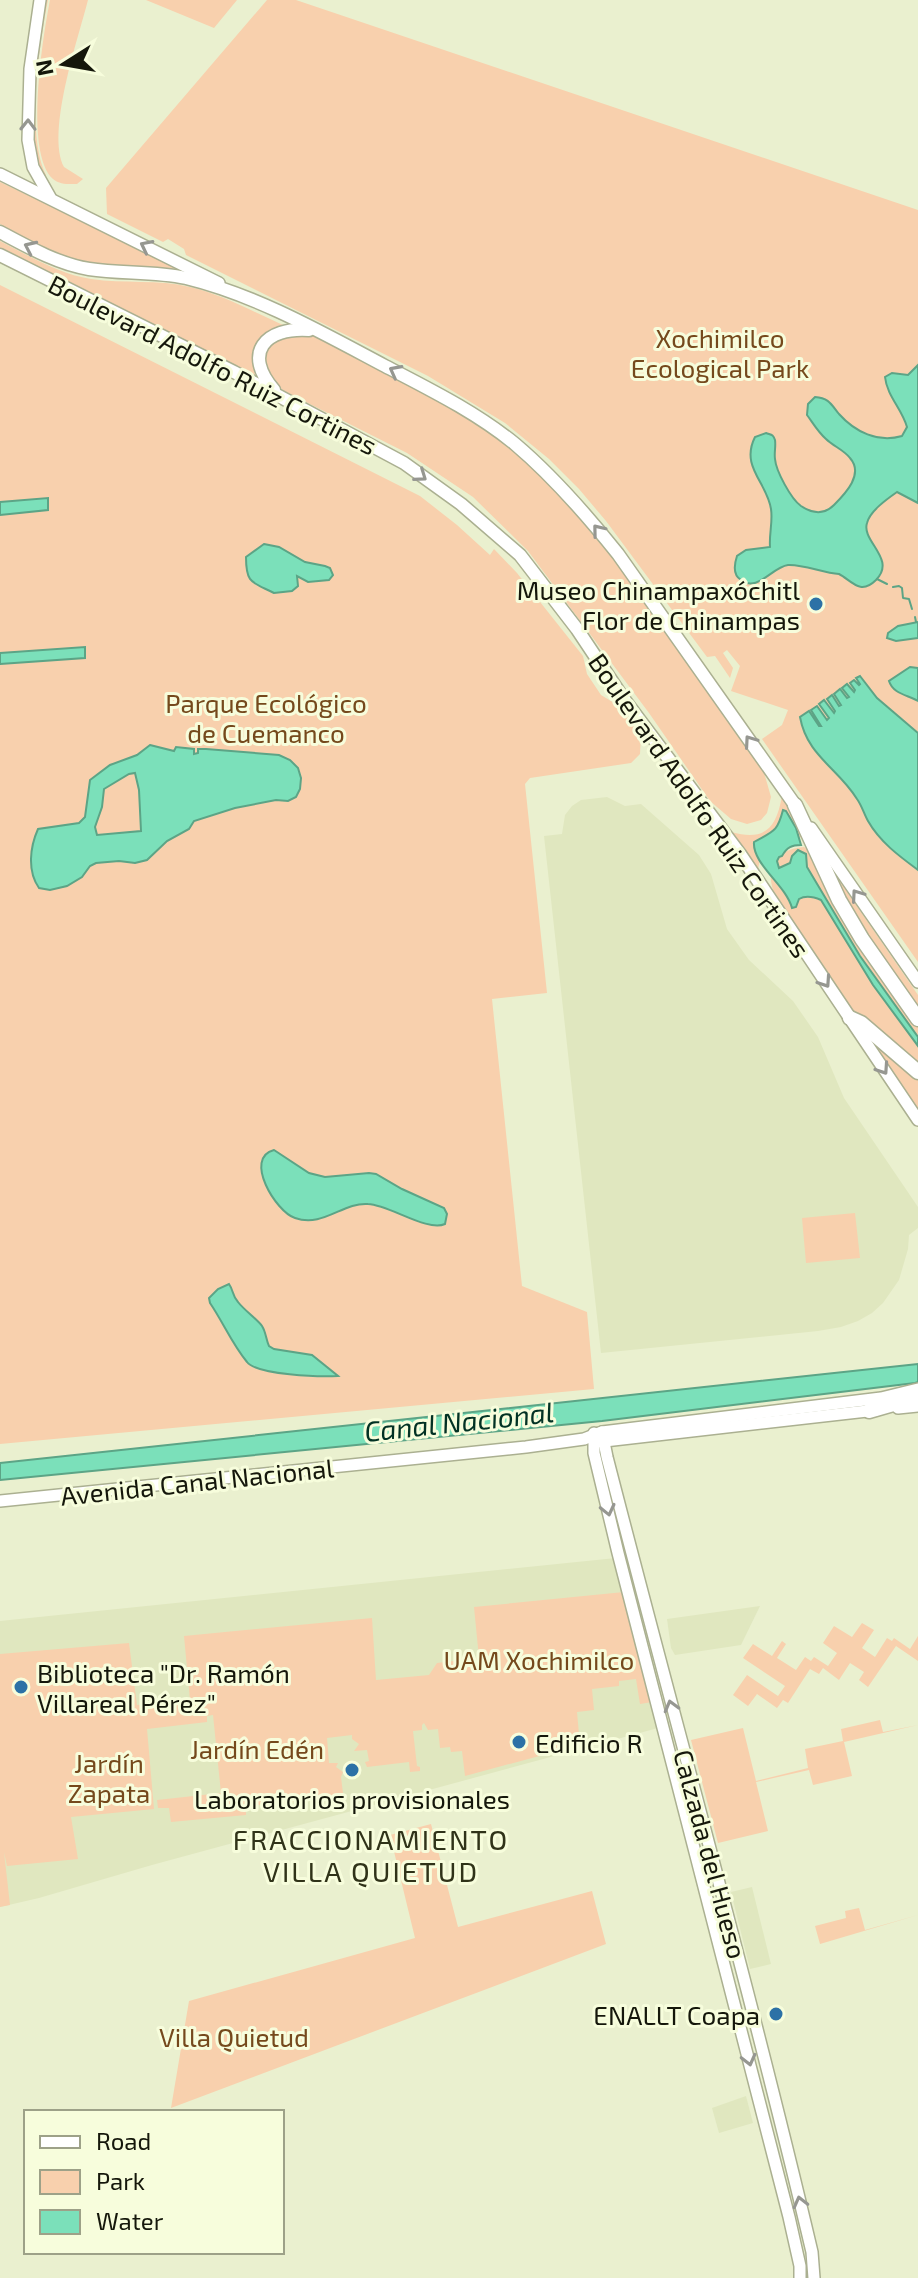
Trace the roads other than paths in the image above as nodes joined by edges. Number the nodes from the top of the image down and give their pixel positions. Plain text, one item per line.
1 (40, 0) edge
2 (0, 174) edge
3 (50, 198) junction
4 (0, 232) edge
5 (2, 256) edge
6 (241, 294) junction
7 (316, 331) junction
8 (280, 396) junction
9 (795, 805) junction
10 (918, 982) edge
11 (850, 1018) junction
12 (918, 1019) edge
13 (918, 1072) edge
14 (918, 1120) edge
15 (918, 1389) edge
16 (918, 1397) edge
17 (918, 1406) edge
18 (869, 1411) junction
19 (595, 1437) junction
20 (622, 1439) junction
21 (607, 1457) junction
22 (0, 1501) edge
23 (800, 2278) edge
24 (814, 2278) edge

3 -> 1 main road
2 - 3 main road
6 -> 3 main road
6 -> 4 highway
5 - 8 highway, Boulevard Adolfo Ruiz Cortines
6 - 7 highway
7 - 8 highway
9 -> 7 highway
8 -> 11 highway, Boulevard Adolfo Ruiz Cortines
10 -> 9 main road
9 - 12 highway
11 - 13 highway
11 -> 14 main road, Boulevard Adolfo Ruiz Cortines
15 - 19 main road, Avenida Canal Nacional
16 - 18 highway
17 - 18 main road, Avenida Canal Nacional
18 - 20 main road, Avenida Canal Nacional
19 - 20 main road, Avenida Canal Nacional
19 - 21 main road, Calzada del Hueso
19 - 22 main road, Avenida Canal Nacional
19 -> 23 main road, Calzada del Hueso
20 - 21 main road
24 -> 21 main road, Calzada del Hueso

